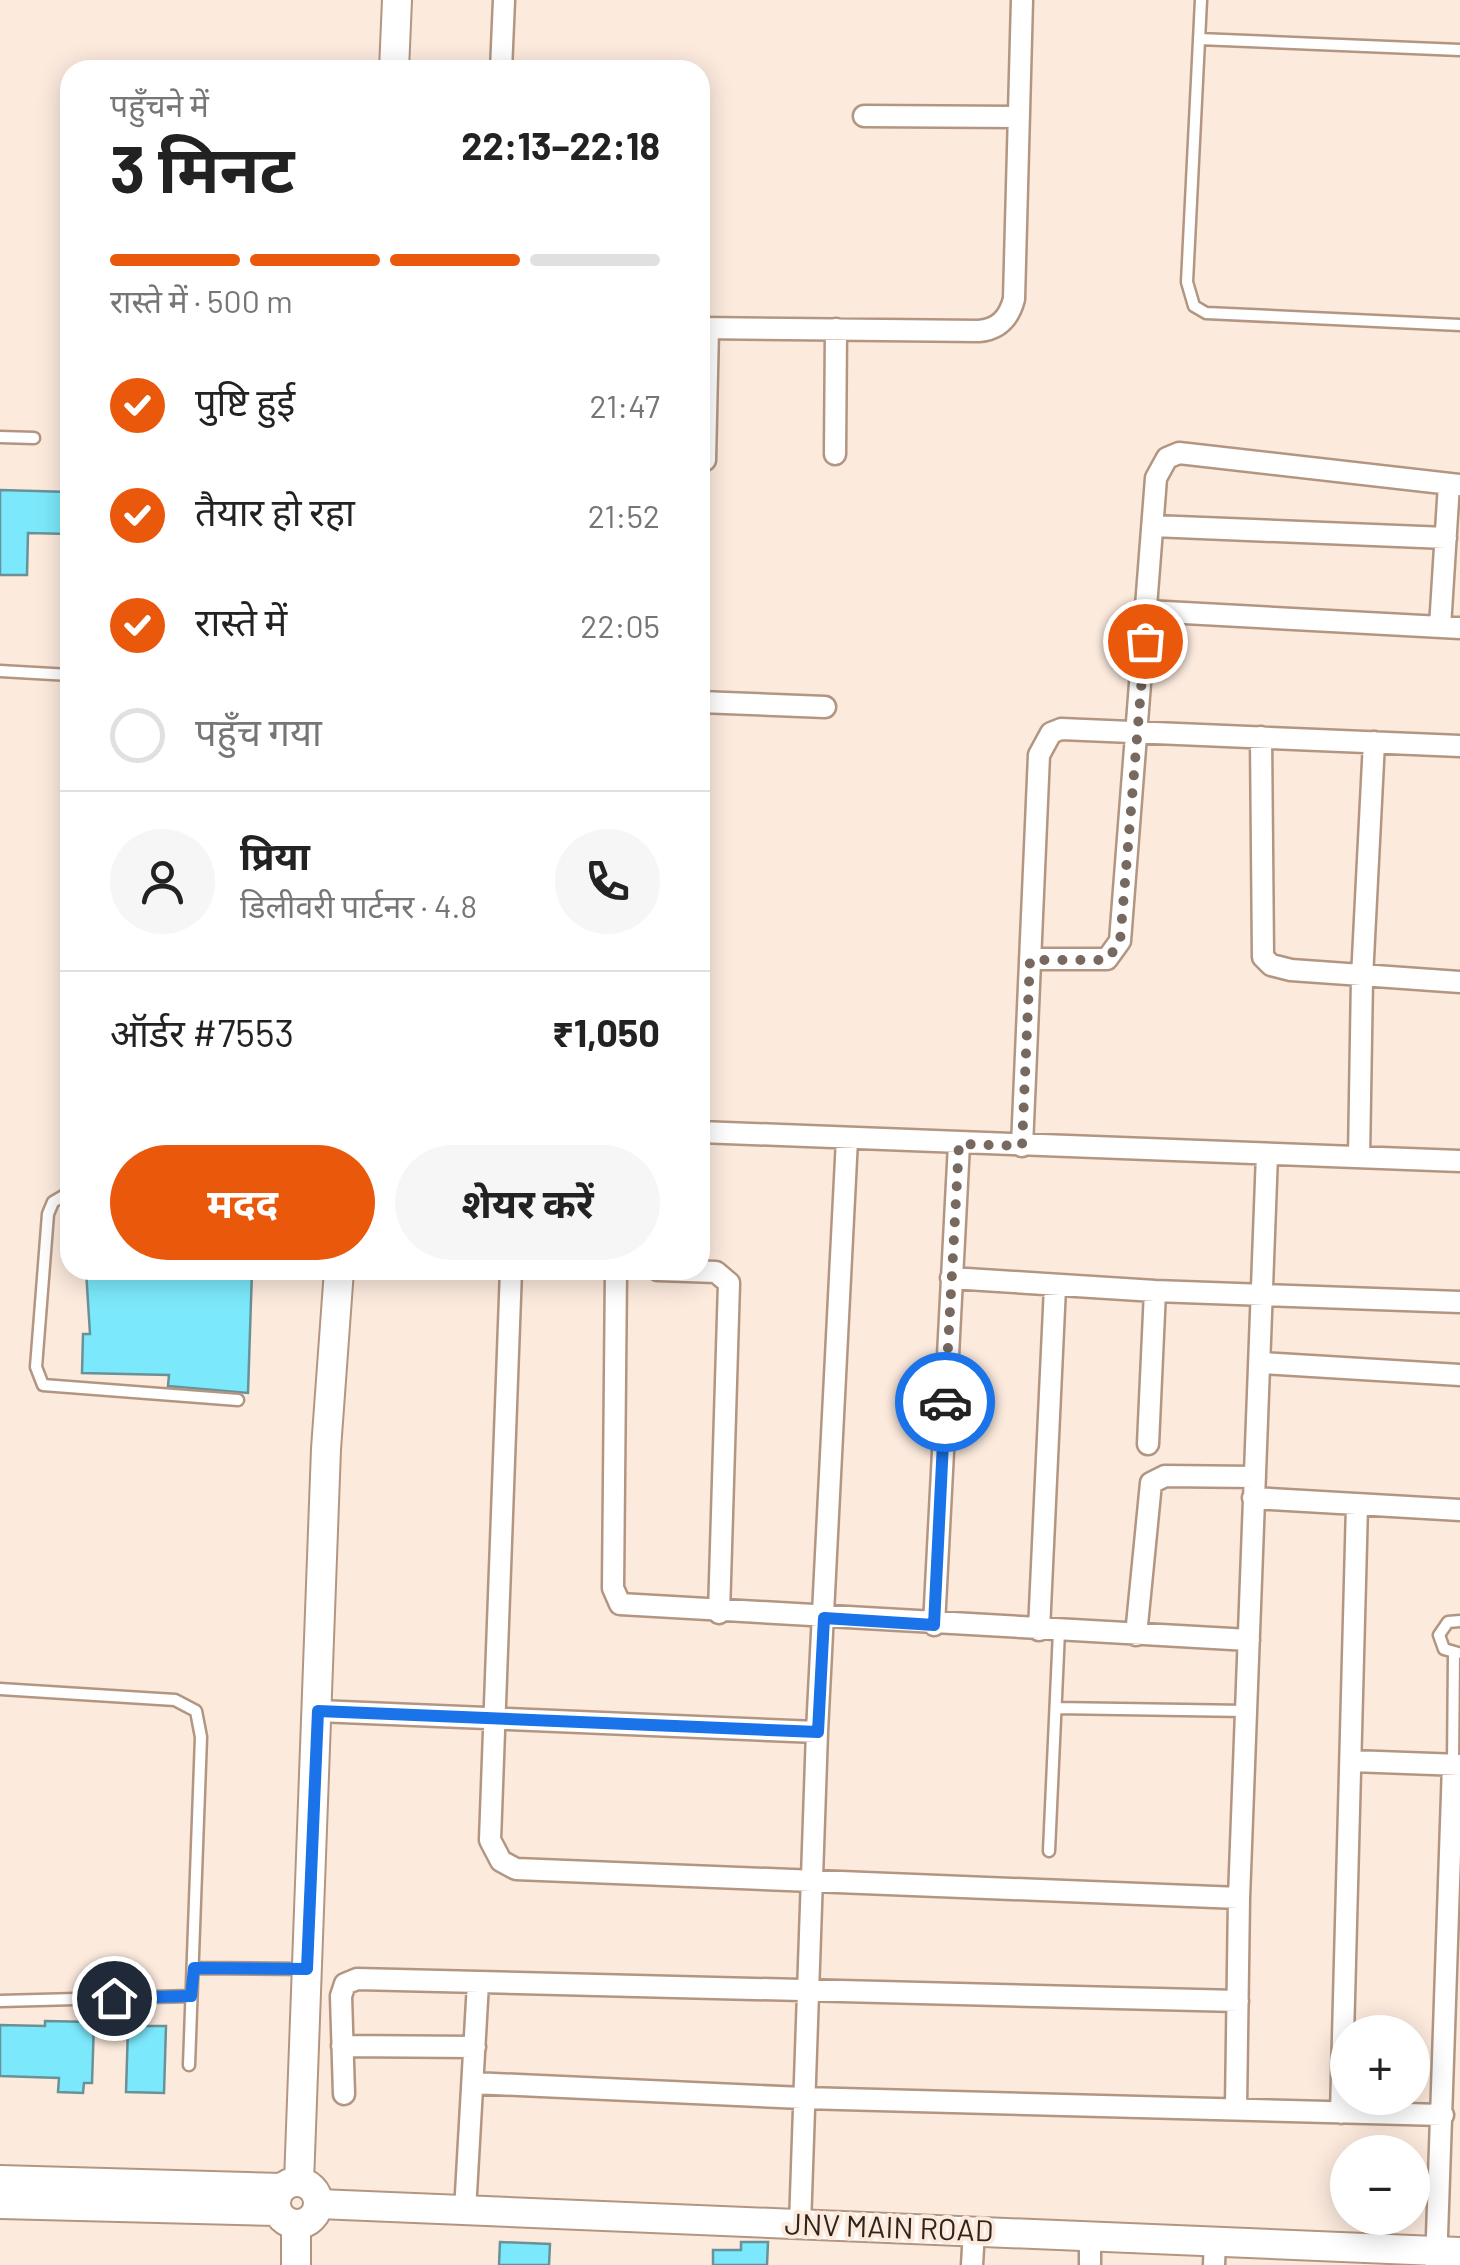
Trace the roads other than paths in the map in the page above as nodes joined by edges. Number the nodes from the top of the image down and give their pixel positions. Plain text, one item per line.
1 (396, 0) edge
2 (504, 0) edge
3 (1022, 0) edge
4 (1201, 0) edge
5 (1199, 39) junction
6 (1460, 50) edge
7 (394, 60) edge
8 (502, 60) edge
9 (864, 116) dead end
10 (1019, 117) junction
11 (1460, 325) edge
12 (710, 328) edge
13 (836, 330) junction
14 (0, 436) edge
15 (34, 438) dead end
16 (835, 454) dead end
17 (1454, 484) edge
18 (1152, 526) junction
19 (1446, 538) junction
20 (1147, 611) junction
21 (1450, 627) edge
22 (0, 672) edge
23 (60, 674) edge
24 (710, 702) edge
25 (825, 707) dead end
26 (1139, 732) junction
27 (1261, 737) junction
28 (1374, 742) junction
29 (1460, 746) edge
30 (1030, 960) junction
31 (1362, 978) junction
32 (1460, 982) edge
33 (710, 1132) edge
34 (846, 1139) junction
35 (959, 1144) junction
36 (1022, 1146) junction
37 (1267, 1154) junction
38 (1359, 1158) junction
39 (1460, 1162) edge
40 (60, 1196) edge
41 (710, 1272) edge
42 (951, 1278) junction
43 (338, 1280) edge
44 (511, 1280) edge
45 (616, 1280) edge
46 (1054, 1286) junction
47 (1154, 1291) junction
48 (1265, 1296) junction
49 (1460, 1302) edge
50 (1262, 1363) junction
51 (1460, 1375) edge
52 (238, 1400) dead end
53 (1148, 1444) dead end
54 (1254, 1487) junction
55 (1357, 1506) junction
56 (1460, 1510) edge
57 (719, 1613) junction
58 (824, 1618) junction
59 (1460, 1621) edge
60 (934, 1625) junction
61 (1049, 1631) junction
62 (1136, 1635) junction
63 (1249, 1640) junction
64 (1457, 1653) edge
65 (0, 1689) edge
66 (1056, 1708) junction
67 (318, 1711) junction
68 (1246, 1711) junction
69 (491, 1720) junction
70 (818, 1732) junction
71 (1352, 1760) junction
72 (1457, 1765) edge
73 (1050, 1851) dead end
74 (813, 1884) junction
75 (1239, 1898) junction
76 (194, 1968) junction
77 (307, 1976) junction
78 (345, 1984) junction
79 (478, 1984) junction
80 (809, 1990) junction
81 (191, 1996) junction
82 (0, 2001) edge
83 (1238, 2001) junction
84 (1344, 2015) edge
85 (342, 2046) junction
86 (475, 2047) junction
87 (189, 2065) dead end
88 (473, 2083) junction
89 (344, 2094) dead end
90 (802, 2098) junction
91 (1236, 2107) junction
92 (1330, 2112) edge
93 (1430, 2115) edge
94 (1443, 2115) junction
95 (0, 2180) edge
96 (288, 2202) junction
97 (0, 2204) edge
98 (464, 2212) junction
99 (800, 2226) junction
100 (974, 2231) junction
101 (1090, 2236) junction
102 (1214, 2253) edge
103 (1337, 2255) edge
104 (1444, 2256) edge
105 (296, 2265) edge
106 (972, 2265) edge
107 (1090, 2265) edge

1 - 7 street
2 - 8 street
3 - 10 street
4 - 5 lane
5 - 6 lane
5 - 11 lane
9 - 10 street
10 - 13 street
12 - 13 street
13 - 16 street
14 - 15 lane
17 - 18 street
17 - 19 street
18 - 19 street
18 - 20 street
19 - 21 street
20 - 21 street
20 - 26 street
22 - 23 lane
24 - 25 street
26 - 27 street
26 - 30 street
26 - 30 street
27 - 28 street
27 - 31 street
28 - 29 street
28 - 31 street
30 - 36 street
31 - 32 street
31 - 38 street
33 - 34 street
34 - 35 street
34 - 58 street
35 - 36 street
35 - 42 street
36 - 37 street
37 - 38 street
37 - 48 street
38 - 39 street
40 - 52 lane
41 - 57 street
42 - 46 street
42 - 60 street
43 - 67 street
44 - 69 street
45 - 57 street
46 - 47 street
46 - 61 street
47 - 48 street
47 - 53 street
48 - 49 street
48 - 50 street
50 - 51 street
50 - 54 street
54 - 55 street
54 - 62 street
54 - 63 street
55 - 56 street
55 - 71 street
57 - 58 street
58 - 60 street
58 - 70 street
59 - 64 lane
60 - 61 street
61 - 62 street
61 - 66 lane
62 - 63 street
63 - 68 street
64 - 72 lane
65 - 76 lane
66 - 68 lane
66 - 73 lane
67 - 69 street
67 - 77 street
68 - 75 street
69 - 70 street
69 - 74 street
70 - 74 street
71 - 72 street
71 - 84 street
72 - 94 street
74 - 75 street
74 - 80 street
75 - 83 street
76 - 77 lane
76 - 81 lane
77 - 78 street
77 - 96 street
78 - 79 street
78 - 85 street
79 - 80 street
79 - 86 street
80 - 83 street
80 - 90 street
81 - 82 lane
81 - 87 lane
83 - 91 street
85 - 86 street
85 - 89 street
86 - 88 street
88 - 90 street
88 - 98 street
90 - 91 street
90 - 99 street
91 - 92 street
93 - 94 street
94 - 104 street
95 - 96 street
96 - 97 street
96 - 98 street, JNV MAIN ROAD
96 - 105 street
98 - 99 street, JNV MAIN ROAD
99 - 100 street, JNV MAIN ROAD
100 - 101 street, JNV MAIN ROAD
100 - 106 street
101 - 102 street, JNV MAIN ROAD
101 - 107 street
102 - 103 street, JNV MAIN ROAD
103 - 104 street, JNV MAIN ROAD

